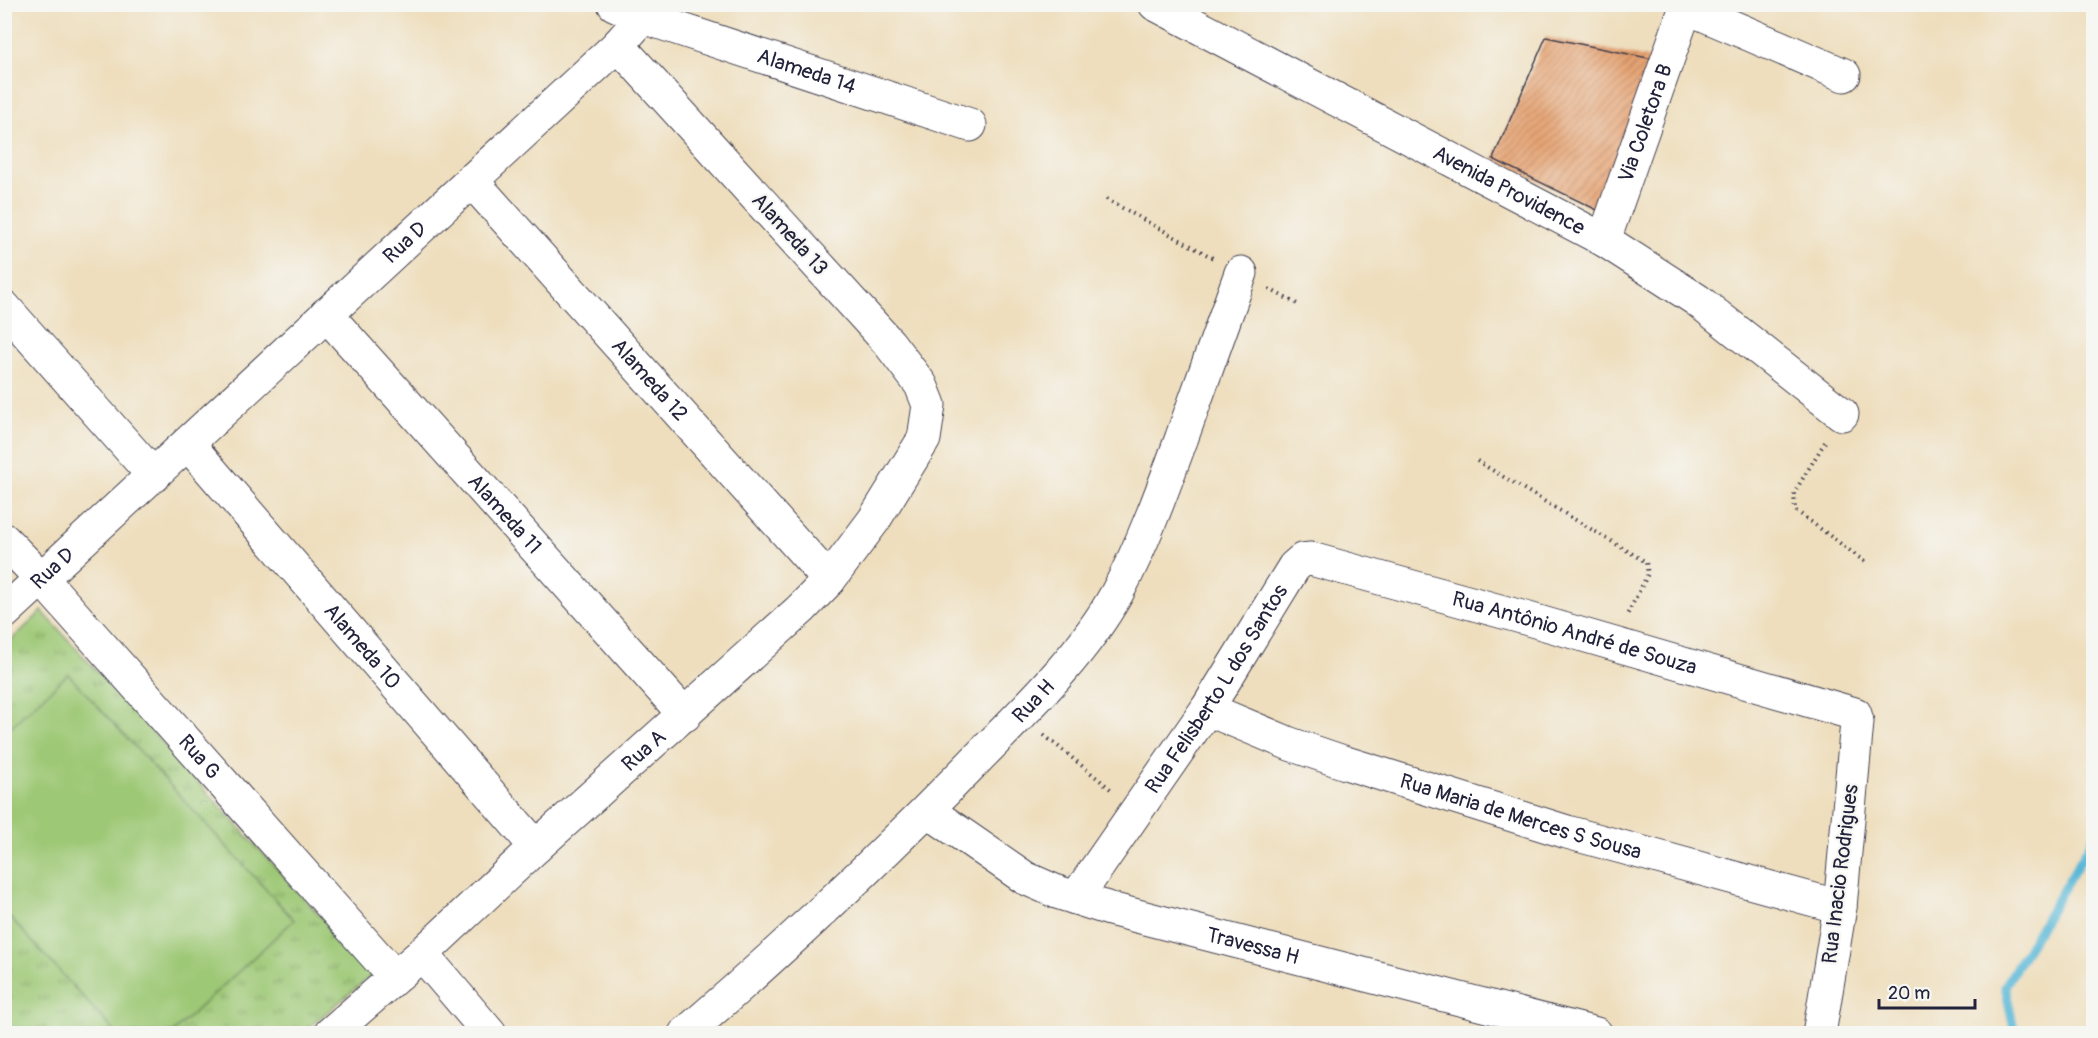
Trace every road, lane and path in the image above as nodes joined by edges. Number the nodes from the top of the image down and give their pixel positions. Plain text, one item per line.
1 (1155, 4) edge
2 (1687, 6) edge
3 (636, 9) edge
4 (618, 45) junction
5 (1844, 75) dead end
6 (970, 125) dead end
7 (471, 180) junction
8 (1106, 199) dead end
9 (1604, 240) junction
10 (1241, 273) junction
11 (1299, 306) dead end
12 (4, 307) edge
13 (326, 314) junction
14 (1842, 414) joint
15 (924, 439) joint
16 (188, 444) junction
17 (1477, 461) dead end
18 (154, 476) junction
19 (4, 540) edge
20 (1868, 564) dead end
21 (1294, 567) joint
22 (42, 579) junction
23 (830, 580) junction
24 (4, 613) edge
25 (1614, 643) junction
26 (1207, 710) junction
27 (1855, 714) joint
28 (685, 715) junction
29 (1020, 716) junction
30 (928, 811) junction
31 (1137, 811) junction
32 (536, 848) junction
33 (1076, 898) junction
34 (1840, 907) junction
35 (422, 954) junction
36 (394, 976) junction
37 (330, 1034) edge
38 (490, 1034) edge
39 (685, 1034) edge
40 (1596, 1034) edge
41 (1820, 1034) edge

1 - 9 street, Avenida Providence
2 - 5 street
2 - 9 street, Via Coletora B
3 - 4 street, Rua D
3 - 6 street, Alameda 14
4 - 7 street, Rua D
4 - 15 street, Alameda 13
7 - 13 street, Rua D
7 - 23 street, Alameda 12
8 - 10 path
9 - 14 street, Avenida Providence
10 - 11 path
10 - 29 street, Rua H
12 - 18 street
13 - 16 street, Rua D
13 - 28 street, Alameda 11
14 - 20 path
15 - 23 street, Rua A
16 - 18 street, Rua D
16 - 32 street, Alameda 10
17 - 25 path
18 - 22 street, Rua D
19 - 22 street, Rua G
21 - 25 street, Rua Antônio André de Souza
21 - 26 street, Rua Felisberto L dos Santos
22 - 24 street, Rua D
22 - 36 street, Rua G
23 - 28 street, Rua A
25 - 27 street, Rua Antônio André de Souza
26 - 31 street, Rua Felisberto L dos Santos
26 - 34 street, Rua Maria de Merces S Sousa
27 - 34 street, Rua Inacio Rodrigues
28 - 32 street, Rua A
29 - 30 street, Rua H
29 - 31 path, Rua Felisberto L dos Santos
30 - 33 street, Travessa H
30 - 39 street, Rua H
31 - 33 street, Rua Felisberto L dos Santos
32 - 35 street, Rua A
33 - 40 street, Travessa H
34 - 41 street, Rua Inacio Rodrigues
35 - 36 street, Rua A
35 - 38 street
36 - 37 street, Rua A

